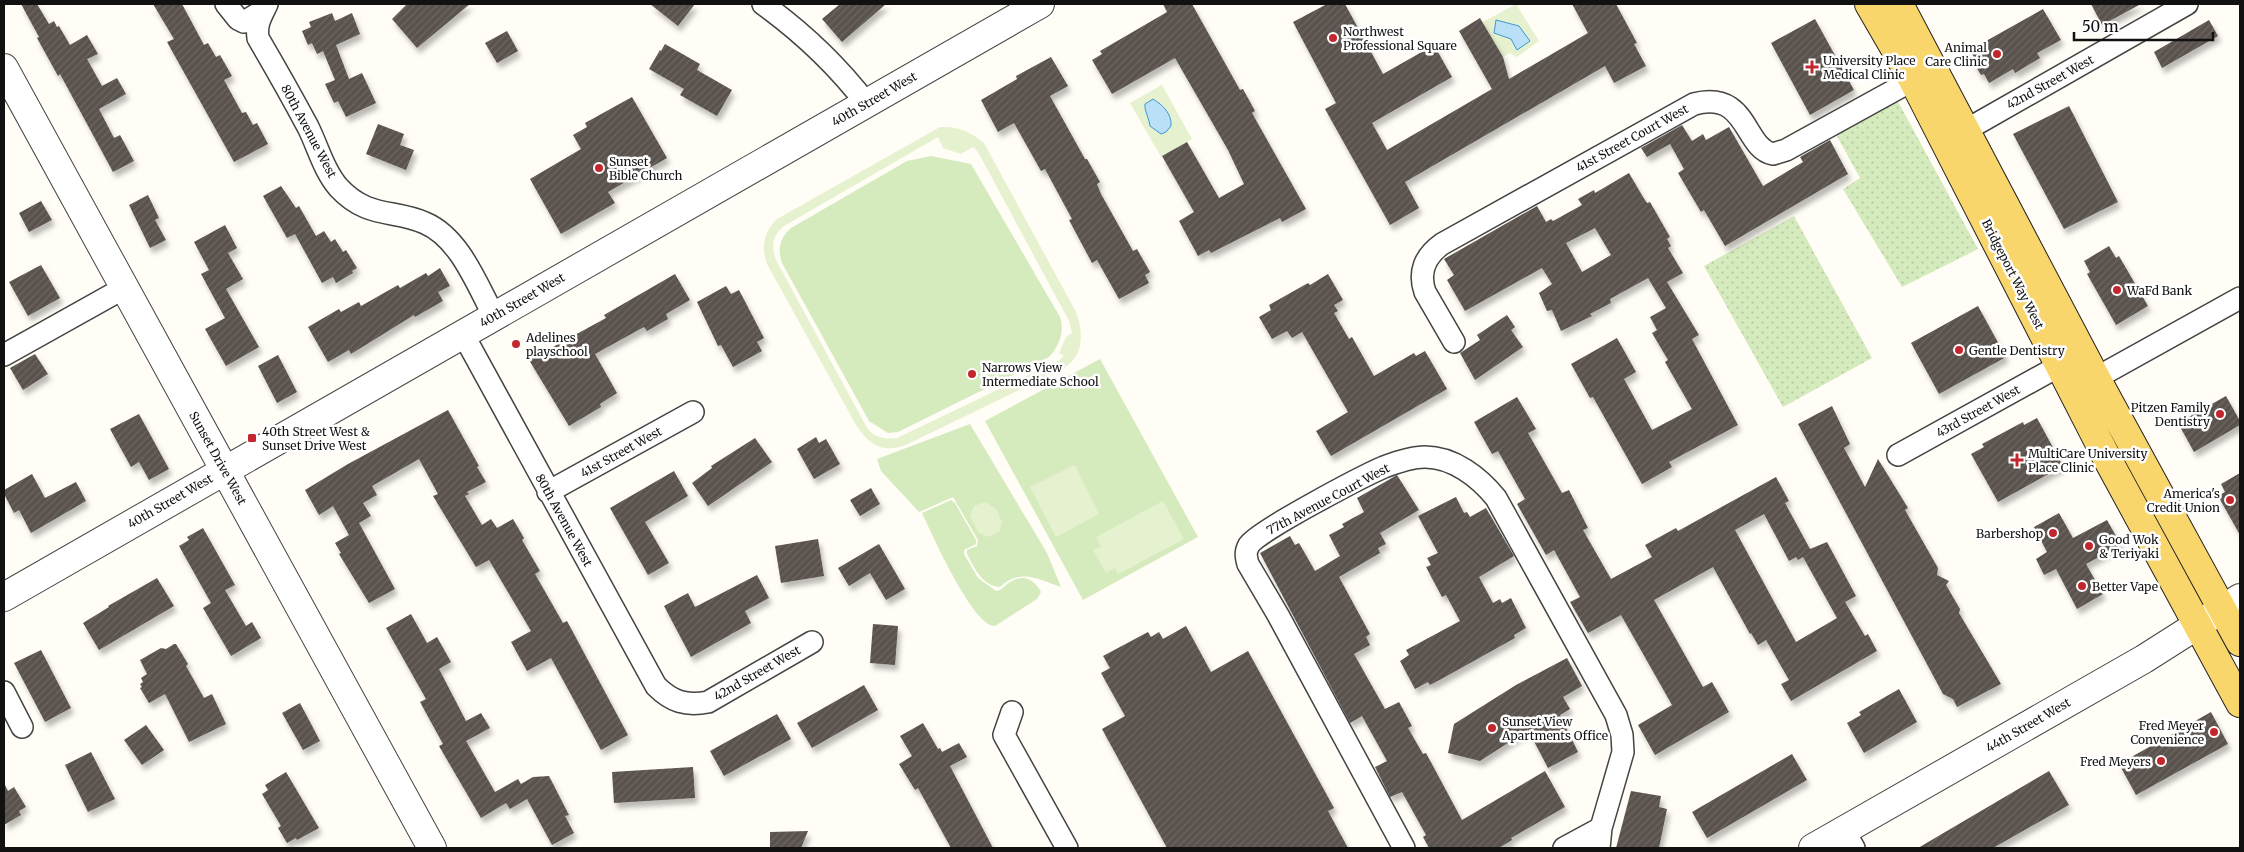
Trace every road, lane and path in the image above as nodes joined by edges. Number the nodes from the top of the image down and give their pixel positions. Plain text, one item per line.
1 (226, 4) edge
2 (763, 4) edge
3 (1040, 4) edge
4 (1869, 4) edge
5 (1899, 4) edge
6 (2187, 4) edge
7 (266, 7) edge
8 (1913, 80) junction
9 (7, 81) edge
10 (866, 103) junction
11 (1966, 130) junction
12 (124, 288) junction
13 (2240, 298) edge
14 (494, 316) junction
15 (463, 334) junction
16 (1454, 342) dead end
17 (4, 355) edge
18 (2059, 366) junction
19 (2096, 378) junction
20 (693, 412) dead end
21 (1898, 455) dead end
22 (224, 470) junction
23 (548, 492) junction
24 (4, 596) edge
25 (2232, 604) edge
26 (2198, 625) junction
27 (812, 642) dead end
28 (2240, 642) edge
29 (4, 692) edge
30 (673, 700) joint
31 (2240, 703) edge
32 (1012, 712) dead end
33 (22, 727) dead end
34 (1600, 838) edge
35 (1849, 839) edge
36 (432, 848) edge
37 (1068, 848) edge
38 (1404, 848) edge
39 (1564, 848) edge
40 (1813, 848) edge

1 - 7 street, 80th Avenue West
2 - 10 street
3 - 10 street, 40th Street West
4 - 8 main road, Bridgeport Way West
5 - 11 main road, Bridgeport Way West
6 - 11 street, 42nd Street West
7 - 14 street, 80th Avenue West
8 - 16 street, 41st Street Court West
8 - 18 main road, Bridgeport Way West
9 - 12 street, Sunset Drive West
10 - 14 street, 40th Street West
11 - 19 main road, Bridgeport Way West
12 - 17 street
12 - 22 street, Sunset Drive West
13 - 19 street
14 - 15 street, 40th Street West
15 - 22 street, 40th Street West
15 - 23 street, 80th Avenue West
18 - 21 street, 43rd Street West
18 - 26 main road, Bridgeport Way West
19 - 25 main road, Bridgeport Way West
20 - 23 street, 41st Street West
22 - 24 street, 40th Street West
22 - 36 street, Sunset Drive West
23 - 30 street, 80th Avenue West
25 - 26 street, 44th Street West
25 - 28 main road, Bridgeport Way West
26 - 31 main road, Bridgeport Way West
26 - 35 street, 44th Street West
27 - 30 street, 42nd Street West
29 - 33 street
32 - 37 street
34 - 38 street, 77th Avenue Court West
34 - 39 street, 77th Avenue Court West
35 - 40 street, 44th Street West

